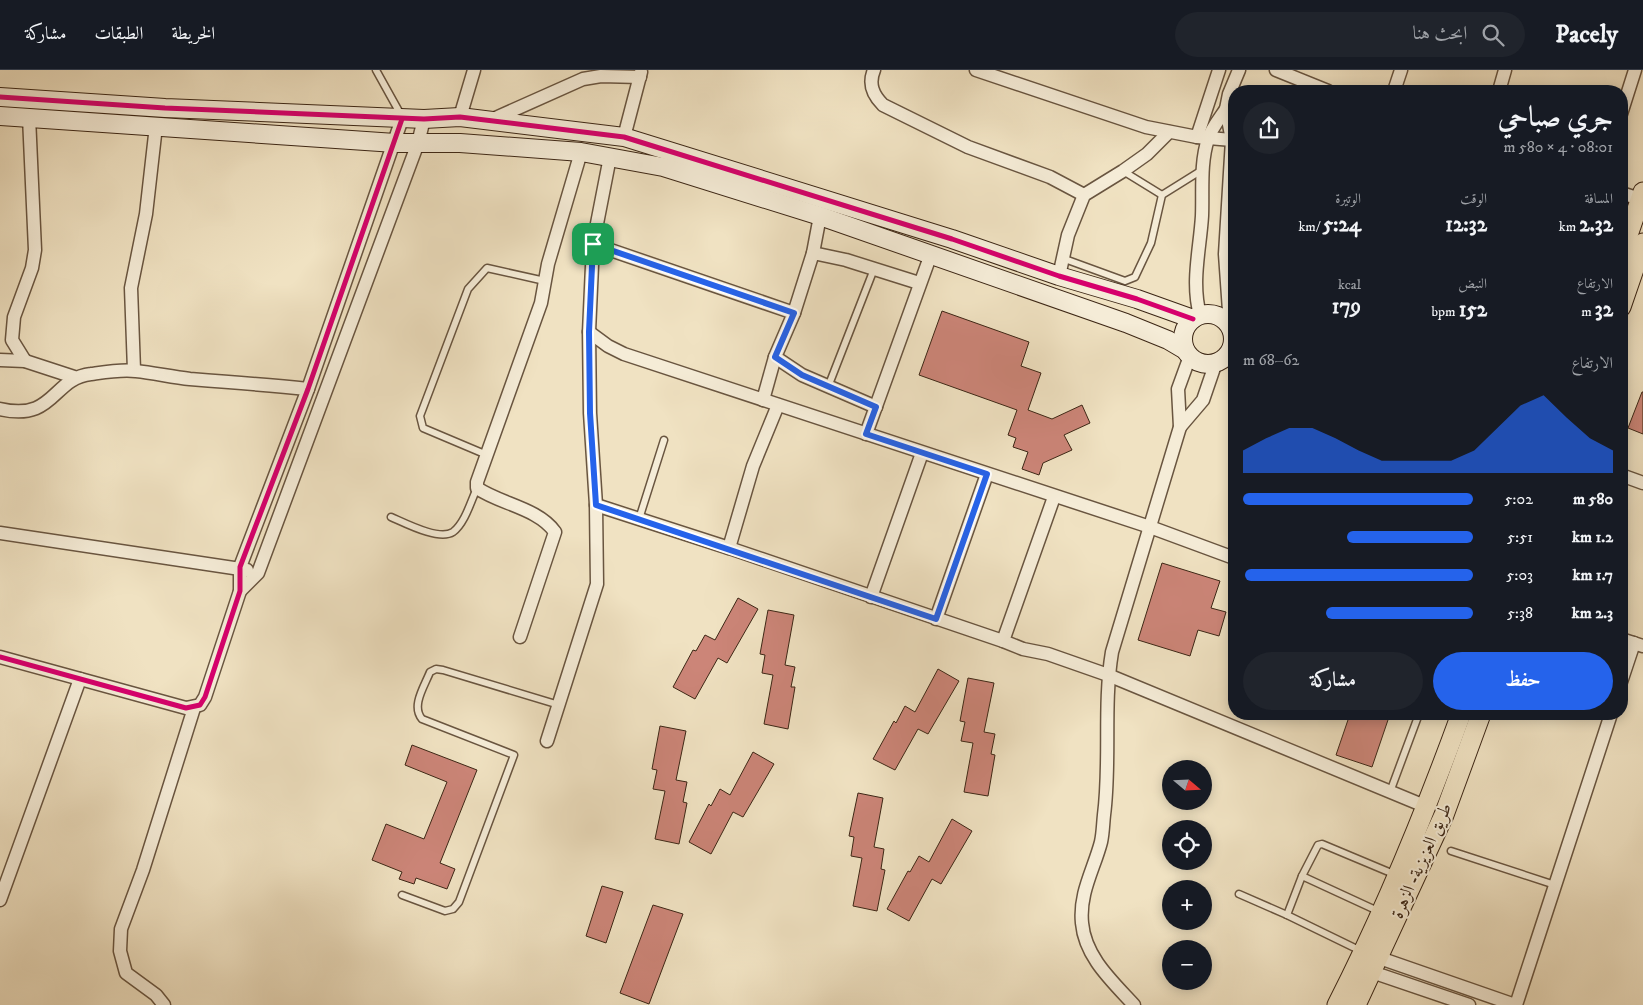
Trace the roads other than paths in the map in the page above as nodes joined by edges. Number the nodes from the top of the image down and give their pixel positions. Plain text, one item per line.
1 (376, 70) edge
2 (474, 70) edge
3 (874, 70) edge
4 (976, 70) edge
5 (1218, 70) edge
6 (1239, 70) edge
7 (1276, 70) edge
8 (1400, 70) edge
9 (1505, 70) edge
10 (1635, 70) edge
11 (641, 74) edge
12 (1233, 85) edge
13 (1313, 85) edge
14 (1396, 85) edge
15 (1501, 85) edge
16 (1628, 92) edge
17 (0, 96) edge
18 (1228, 99) edge
19 (1226, 109) junction
20 (0, 116) edge
21 (29, 117) junction
22 (460, 117) junction
23 (402, 119) junction
24 (424, 119) junction
25 (1228, 119) edge
26 (491, 120) junction
27 (156, 126) junction
28 (1169, 132) junction
29 (624, 137) junction
30 (1202, 137) junction
31 (1228, 140) edge
32 (396, 142) junction
33 (418, 143) junction
34 (581, 152) junction
35 (610, 157) junction
36 (1203, 169) junction
37 (1123, 172) junction
38 (1628, 194) edge
39 (1084, 195) junction
40 (1162, 195) junction
41 (1642, 196) edge
42 (820, 216) junction
43 (1228, 235) edge
44 (593, 244) junction
45 (1637, 251) edge
46 (813, 253) junction
47 (931, 254) junction
48 (1062, 258) junction
49 (874, 269) junction
50 (1059, 276) junction
51 (545, 281) junction
52 (1628, 282) edge
53 (919, 284) junction
54 (1228, 286) edge
55 (794, 313) junction
56 (1197, 317) junction
57 (1228, 326) edge
58 (589, 332) junction
59 (12, 340) junction
60 (1187, 353) junction
61 (0, 354) edge
62 (775, 357) junction
63 (0, 360) edge
64 (25, 361) junction
65 (1224, 362) edge
66 (134, 370) junction
67 (74, 377) junction
68 (828, 387) junction
69 (308, 388) junction
70 (762, 400) junction
71 (778, 405) junction
72 (876, 407) junction
73 (0, 409) edge
74 (1180, 427) junction
75 (866, 434) junction
76 (664, 440) dead end
77 (922, 453) junction
78 (487, 456) junction
79 (987, 474) junction
80 (1628, 478) edge
81 (1643, 483) edge
82 (477, 488) junction
83 (1054, 497) junction
84 (596, 505) junction
85 (391, 517) dead end
86 (639, 519) junction
87 (1150, 527) junction
88 (0, 533) edge
89 (729, 548) junction
90 (1228, 556) edge
91 (240, 567) junction
92 (258, 573) junction
93 (240, 591) junction
94 (872, 597) junction
95 (936, 619) junction
96 (520, 637) dead end
97 (1003, 641) junction
98 (1639, 645) edge
99 (0, 657) edge
100 (1628, 668) edge
101 (1108, 675) junction
102 (80, 679) junction
103 (559, 705) junction
104 (194, 708) junction
105 (1416, 720) edge
106 (1459, 720) edge
107 (1479, 720) edge
108 (1609, 720) edge
109 (548, 741) dead end
110 (1390, 792) junction
111 (1427, 807) junction
112 (1452, 851) dead end
113 (1302, 876) junction
114 (1397, 876) junction
115 (1555, 885) junction
116 (1239, 894) dead end
117 (402, 895) dead end
118 (0, 900) edge
119 (1381, 912) junction
120 (1287, 915) junction
121 (1368, 962) junction
122 (164, 1005) edge
123 (1134, 1005) edge
124 (1337, 1005) edge
125 (1356, 1005) edge
126 (1469, 1005) edge
127 (1516, 1005) edge

1 - 23 lane
2 - 22 street
3 - 39 street
4 - 28 street
5 - 30 street
6 - 12 street
7 - 13 street
8 - 14 street
9 - 15 street
10 - 16 street
11 - 26 street
11 - 29 street
17 - 23 street
18 - 19 street
19 - 25 street
19 - 30 street
20 - 21 street
21 - 27 street
21 - 59 street
22 - 24 street
22 - 26 street
23 - 24 street
23 - 32 street
24 - 33 street
26 - 29 street
27 - 32 street
27 - 66 street
28 - 30 street
28 - 37 street
29 - 50 street
30 - 31 street
30 - 36 street
32 - 33 street
32 - 69 street
33 - 34 street
33 - 92 street
34 - 35 street
34 - 51 street
35 - 42 street
35 - 44 street
36 - 40 lane
36 - 56 street
37 - 39 street
37 - 40 lane
38 - 41 street
39 - 48 street
40 - 48 lane
41 - 45 main road
42 - 46 street
42 - 47 street
43 - 54 street
44 - 55 street
44 - 58 street
45 - 52 main road
46 - 49 street
46 - 55 street
47 - 53 street
47 - 60 street
48 - 50 street
49 - 53 street
49 - 68 lane
50 - 56 street
51 - 78 street
51 - 78 lane
53 - 72 street
55 - 62 street
56 - 57 street
56 - 60 street
58 - 70 street
58 - 84 street
59 - 61 street
59 - 64 street
60 - 65 street
60 - 74 street
62 - 68 street
62 - 70 street
63 - 64 street
64 - 67 street
65 - 74 street
66 - 67 street
66 - 69 street
67 - 73 street
68 - 72 street
69 - 91 street
70 - 71 street
71 - 75 street
71 - 89 street
72 - 75 street
74 - 87 street
75 - 77 street
76 - 86 lane
77 - 79 street
77 - 94 street
78 - 82 street
79 - 83 street
79 - 95 street
80 - 81 street
82 - 85 lane
82 - 96 street
83 - 87 street
83 - 97 street
84 - 86 street
84 - 103 street
86 - 89 street
87 - 90 street
87 - 101 street
88 - 91 street
89 - 94 street
91 - 92 street
91 - 93 street
92 - 93 street
93 - 104 street
94 - 95 street
95 - 97 street
97 - 101 street
98 - 100 street
99 - 102 street
101 - 110 street
101 - 123 street
102 - 104 street
102 - 118 street
103 - 109 street
103 - 117 lane
104 - 122 street
105 - 110 lane
106 - 111 main road, طريق العزيزية- الزهرة
107 - 121 main road, طريق العزيزية- الزهرة
108 - 115 street
110 - 111 street
111 - 114 main road, طريق العزيزية- الزهرة
112 - 115 lane
113 - 114 lane
113 - 119 lane
113 - 120 lane
114 - 119 main road, طريق العزيزية- الزهرة
115 - 127 street
116 - 120 lane
119 - 121 main road, طريق العزيزية- الزهرة
120 - 121 lane
121 - 124 main road, طريق العزيزية- الزهرة
121 - 125 main road, طريق العزيزية- الزهرة
121 - 126 street
121 - 127 street

